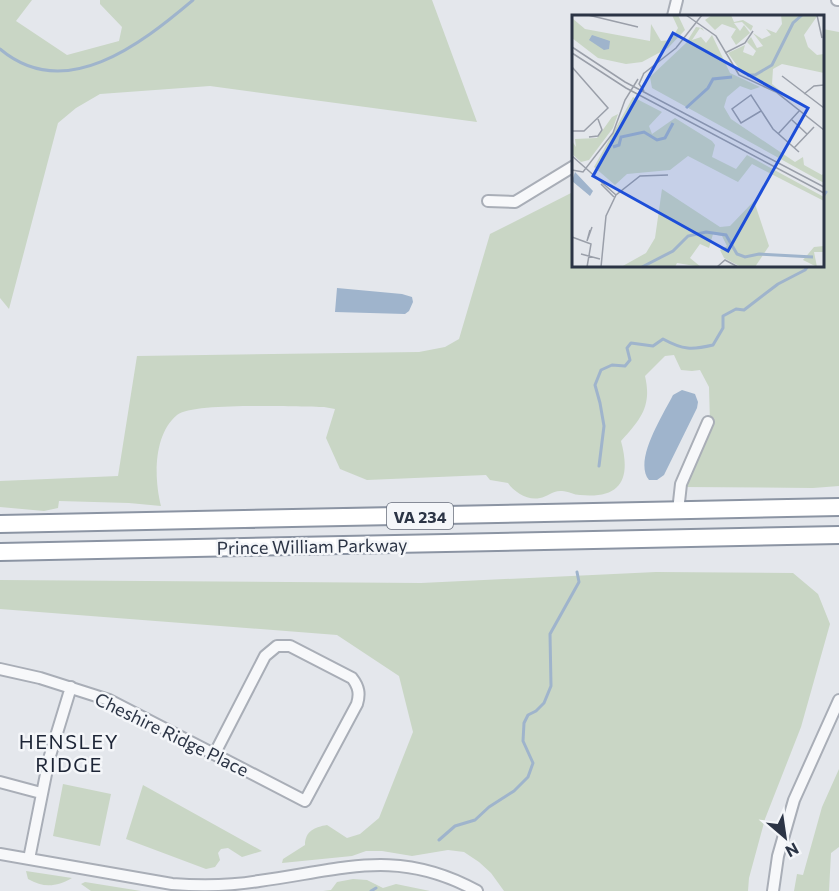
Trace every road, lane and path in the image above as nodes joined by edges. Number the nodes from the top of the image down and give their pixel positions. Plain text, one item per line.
1 (677, 0) edge
2 (673, 15) edge
3 (572, 167) edge
4 (488, 201) dead end
5 (708, 422) dead end
6 (839, 507) edge
7 (678, 511) junction
8 (0, 524) edge
9 (839, 535) edge
10 (807, 536) junction
11 (839, 544) edge
12 (0, 552) edge
13 (0, 669) edge
14 (71, 687) junction
15 (839, 700) edge
16 (215, 753) junction
17 (0, 782) edge
18 (41, 793) junction
19 (0, 854) edge
20 (29, 859) junction
21 (477, 891) edge
22 (773, 891) edge

1 - 2 street
3 - 4 street
5 - 7 street
6 - 7 highway, Prince William Parkway / VA 234
7 - 8 highway, Prince William Parkway / VA 234
9 - 10 highway, Prince William Parkway / VA 234
10 - 11 highway
10 - 12 highway, Prince William Parkway / VA 234
13 - 14 street, Cheshire Ridge Place
14 - 16 street, Cheshire Ridge Place
14 - 18 street
15 - 22 street
16 - 16 street, Cheshire Ridge Place
17 - 18 street
18 - 20 street
19 - 20 street
20 - 21 street

